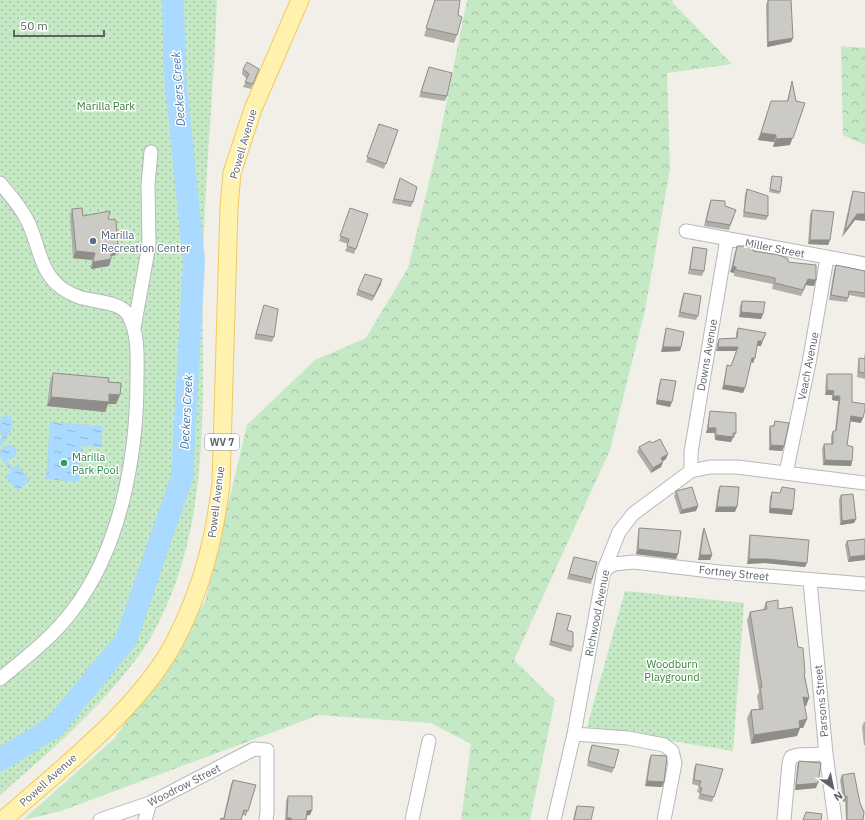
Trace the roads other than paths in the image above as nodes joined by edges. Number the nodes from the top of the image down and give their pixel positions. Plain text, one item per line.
1 (300, 0) edge
2 (151, 152) dead end
3 (0, 183) edge
4 (686, 231) dead end
5 (727, 239) junction
6 (827, 258) junction
7 (865, 264) edge
8 (134, 328) junction
9 (691, 470) junction
10 (786, 473) junction
11 (865, 483) edge
12 (604, 570) junction
13 (810, 581) junction
14 (865, 584) edge
15 (0, 679) edge
16 (574, 734) junction
17 (429, 741) dead end
18 (826, 754) junction
19 (150, 803) junction
20 (3, 820) edge
21 (100, 820) edge
22 (145, 820) edge
23 (266, 820) edge
24 (412, 820) edge
25 (554, 820) edge
26 (664, 820) edge
27 (784, 820) edge
28 (835, 820) edge

1 - 20 main road, Powell Avenue / WV 7
2 - 8 street
3 - 8 street
4 - 5 street, Miller Street
5 - 6 street, Miller Street
5 - 9 street, Downs Avenue
6 - 7 street, Miller Street
6 - 10 street, Veach Avenue
8 - 15 street
9 - 10 street, Richwood Avenue
9 - 12 street, Richwood Avenue
10 - 11 street, Richwood Avenue
12 - 13 street, Fortney Street
12 - 16 street, Richwood Avenue
13 - 14 street, Fortney Street
13 - 18 street, Parsons Street
16 - 25 street, Richwood Avenue
16 - 26 street
17 - 24 street
18 - 27 street
18 - 28 street, Parsons Street
19 - 21 street, Woodrow Street
19 - 22 street
19 - 23 street, Woodrow Street

